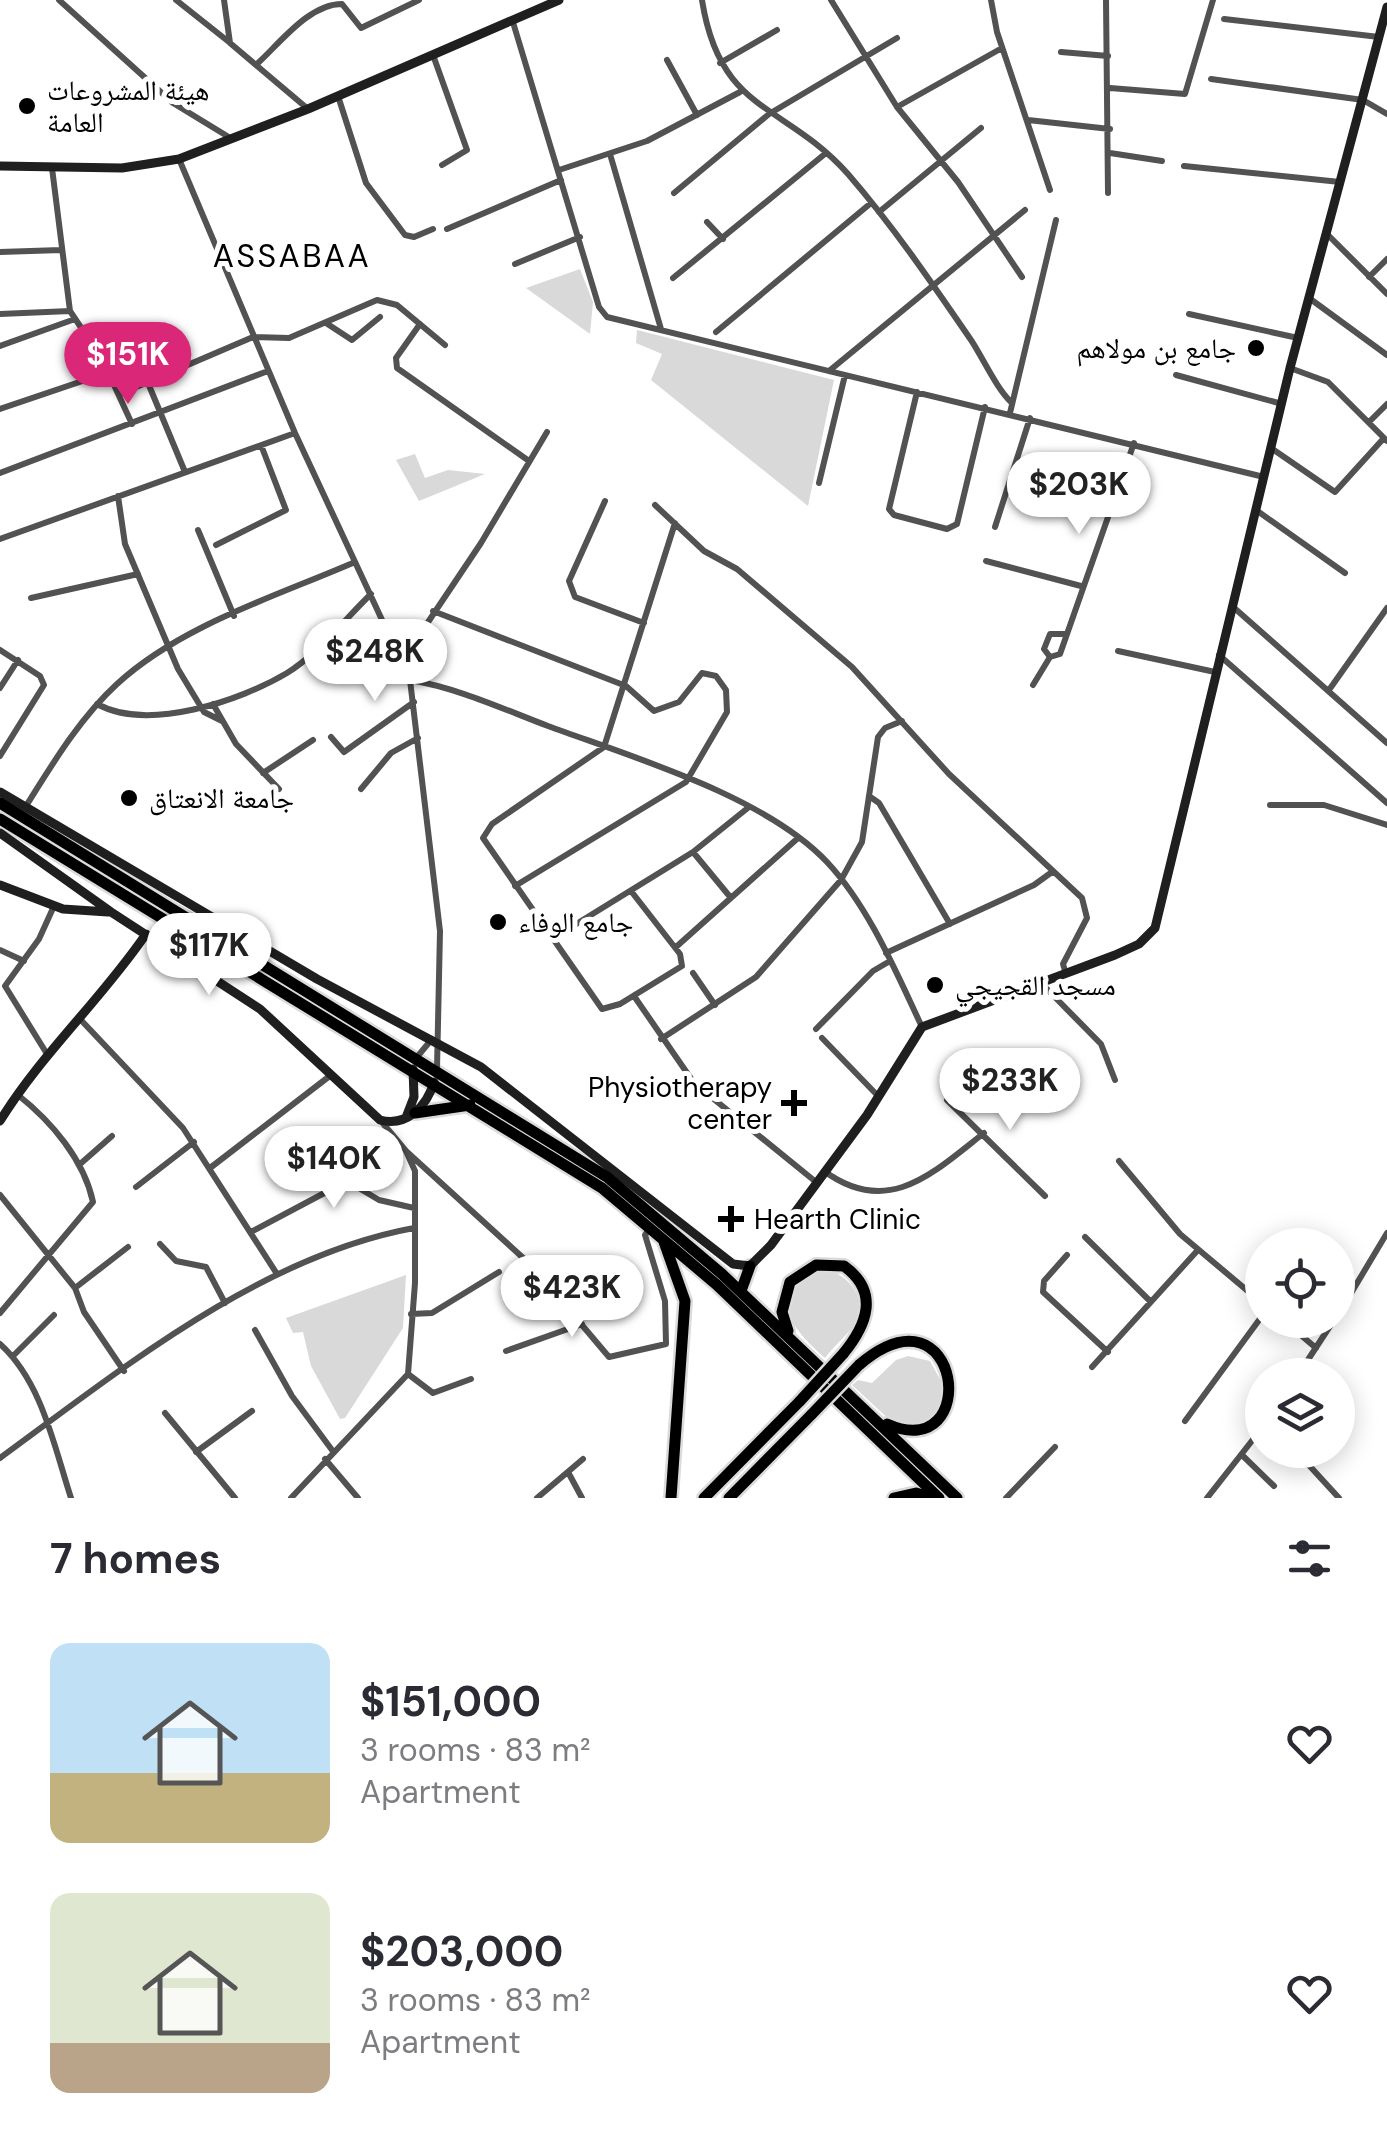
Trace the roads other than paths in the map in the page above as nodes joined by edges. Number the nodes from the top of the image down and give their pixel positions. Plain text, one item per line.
1 (58, 0) edge
2 (176, 0) edge
3 (224, 0) edge
4 (419, 0) edge
5 (559, 0) edge
6 (702, 0) edge
7 (831, 0) edge
8 (990, 0) edge
9 (1106, 0) edge
10 (1213, 0) edge
11 (1387, 7) edge
12 (1224, 18) dead end
13 (512, 19) junction
14 (776, 30) dead end
15 (1380, 36) junction
16 (896, 38) dead end
17 (230, 43) junction
18 (1002, 48) junction
19 (1060, 52) dead end
20 (432, 54) junction
21 (865, 56) junction
22 (1108, 56) junction
23 (667, 60) dead end
24 (720, 63) junction
25 (258, 64) junction
26 (1211, 78) dead end
27 (1110, 88) junction
28 (740, 92) junction
29 (338, 96) junction
30 (1363, 100) junction
31 (898, 107) junction
32 (308, 109) junction
33 (769, 114) junction
34 (1387, 114) edge
35 (697, 115) junction
36 (1028, 120) junction
37 (981, 128) dead end
38 (1110, 129) junction
39 (232, 140) junction
40 (826, 153) junction
41 (1110, 153) junction
42 (610, 154) junction
43 (179, 159) junction
44 (941, 160) junction
45 (1162, 162) dead end
46 (442, 165) dead end
47 (0, 166) edge
48 (1184, 166) dead end
49 (52, 168) junction
50 (558, 170) junction
51 (561, 180) junction
52 (1340, 182) junction
53 (1050, 190) dead end
54 (1108, 192) dead end
55 (674, 193) dead end
56 (871, 202) junction
57 (1025, 210) dead end
58 (879, 212) junction
59 (1056, 220) dead end
60 (707, 222) dead end
61 (433, 229) dead end
62 (447, 229) dead end
63 (994, 234) junction
64 (1326, 234) junction
65 (580, 236) junction
66 (723, 239) junction
67 (61, 250) junction
68 (0, 252) edge
69 (1387, 259) edge
70 (516, 264) dead end
71 (1369, 276) junction
72 (1022, 277) dead end
73 (674, 278) dead end
74 (933, 285) junction
75 (1387, 294) edge
76 (1308, 298) junction
77 (70, 310) junction
78 (0, 314) edge
79 (1188, 314) dead end
80 (380, 317) dead end
81 (75, 320) junction
82 (326, 323) junction
83 (420, 324) junction
84 (662, 330) junction
85 (716, 332) dead end
86 (254, 337) junction
87 (1298, 338) junction
88 (445, 345) dead end
89 (0, 346) edge
90 (1387, 355) edge
91 (1290, 368) junction
92 (268, 371) junction
93 (829, 371) junction
94 (109, 372) junction
95 (845, 375) junction
96 (1176, 375) dead end
97 (148, 383) junction
98 (917, 392) junction
99 (120, 394) junction
100 (1012, 403) junction
101 (1282, 404) junction
102 (1387, 404) edge
103 (985, 408) junction
104 (0, 410) edge
105 (1010, 413) junction
106 (161, 414) junction
107 (1030, 418) junction
108 (1369, 422) junction
109 (132, 424) junction
110 (547, 432) dead end
111 (295, 433) junction
112 (1385, 439) edge
113 (1134, 443) junction
114 (261, 445) junction
115 (1271, 448) junction
116 (529, 462) junction
117 (0, 472) edge
118 (185, 472) junction
119 (1264, 477) junction
120 (819, 483) dead end
121 (118, 496) junction
122 (604, 501) dead end
123 (654, 505) dead end
124 (1256, 510) junction
125 (675, 523) junction
126 (995, 527) dead end
127 (198, 530) dead end
128 (0, 538) edge
129 (216, 545) dead end
130 (986, 560) dead end
131 (355, 562) junction
132 (1345, 573) dead end
133 (138, 574) junction
134 (1080, 586) junction
135 (372, 594) junction
136 (31, 598) dead end
137 (1232, 606) junction
138 (1387, 608) edge
139 (433, 611) junction
140 (234, 616) junction
141 (644, 623) junction
142 (1066, 634) junction
143 (170, 646) junction
144 (0, 650) edge
145 (1118, 650) dead end
146 (1219, 655) junction
147 (1050, 657) junction
148 (404, 659) junction
149 (18, 660) junction
150 (1215, 672) junction
151 (410, 680) junction
152 (626, 686) junction
153 (1033, 686) dead end
154 (0, 688) edge
155 (1330, 690) junction
156 (414, 702) junction
157 (97, 704) junction
158 (214, 704) junction
159 (201, 707) junction
160 (222, 721) junction
161 (902, 721) junction
162 (332, 737) dead end
163 (418, 738) junction
164 (313, 740) dead end
165 (3, 744) edge
166 (1387, 744) edge
167 (604, 747) junction
168 (0, 756) edge
169 (262, 774) junction
170 (689, 779) junction
171 (279, 789) dead end
172 (360, 789) dead end
173 (0, 792) edge
174 (869, 796) junction
175 (0, 803) edge
176 (1387, 803) edge
177 (1270, 805) dead end
178 (26, 806) junction
179 (748, 808) junction
180 (0, 818) edge
181 (1387, 825) edge
182 (0, 834) edge
183 (798, 838) junction
184 (692, 852) junction
185 (1052, 872) junction
186 (841, 880) junction
187 (0, 885) edge
188 (515, 886) junction
189 (631, 891) junction
190 (731, 898) junction
191 (54, 905) junction
192 (110, 912) junction
193 (950, 924) junction
194 (146, 934) junction
195 (552, 939) junction
196 (676, 947) junction
197 (0, 950) edge
198 (888, 957) junction
199 (24, 962) junction
200 (693, 973) dead end
201 (1066, 974) junction
202 (1041, 982) junction
203 (2, 989) edge
204 (634, 996) junction
205 (715, 1005) junction
206 (79, 1018) junction
207 (922, 1027) junction
208 (816, 1028) dead end
209 (822, 1038) dead end
210 (435, 1039) junction
211 (661, 1039) junction
212 (47, 1054) junction
213 (417, 1057) junction
214 (436, 1069) junction
215 (413, 1072) junction
216 (332, 1075) junction
217 (1114, 1080) dead end
218 (434, 1084) junction
219 (18, 1095) junction
220 (880, 1098) junction
221 (948, 1100) dead end
222 (470, 1105) junction
223 (411, 1114) junction
224 (380, 1120) junction
225 (0, 1121) edge
226 (984, 1134) junction
227 (112, 1136) dead end
228 (194, 1142) junction
229 (406, 1150) junction
230 (319, 1154) dead end
231 (1120, 1161) dead end
232 (80, 1165) junction
233 (210, 1168) junction
234 (824, 1171) junction
235 (347, 1181) junction
236 (816, 1182) junction
237 (136, 1187) dead end
238 (0, 1195) edge
239 (1045, 1196) dead end
240 (414, 1208) junction
241 (414, 1228) junction
242 (650, 1228) junction
243 (251, 1232) junction
244 (1387, 1233) edge
245 (1085, 1236) dead end
246 (662, 1238) junction
247 (160, 1244) dead end
248 (128, 1247) dead end
249 (1198, 1251) junction
250 (1067, 1255) dead end
251 (49, 1259) junction
252 (750, 1266) junction
253 (499, 1272) dead end
254 (277, 1274) junction
255 (1355, 1286) edge
256 (75, 1288) junction
257 (1245, 1289) edge
258 (741, 1291) junction
259 (1152, 1302) junction
260 (225, 1303) junction
261 (0, 1313) edge
262 (412, 1314) junction
263 (54, 1315) dead end
264 (582, 1324) junction
265 (255, 1330) dead end
266 (789, 1335) junction
267 (1246, 1338) edge
268 (1304, 1338) edge
269 (1322, 1338) edge
270 (0, 1344) edge
271 (1316, 1348) junction
272 (506, 1351) dead end
273 (1108, 1352) junction
274 (13, 1356) junction
275 (1309, 1358) edge
276 (1092, 1367) dead end
277 (124, 1371) junction
278 (408, 1374) junction
279 (472, 1378) dead end
280 (252, 1412) dead end
281 (164, 1413) dead end
282 (879, 1420) junction
283 (1185, 1422) dead end
284 (48, 1423) junction
285 (1055, 1447) dead end
286 (332, 1450) junction
287 (1245, 1451) edge
288 (196, 1452) junction
289 (1242, 1455) junction
290 (0, 1458) edge
291 (325, 1459) junction
292 (582, 1459) dead end
293 (1312, 1468) edge
294 (568, 1472) junction
295 (1274, 1486) dead end
296 (71, 1498) edge
297 (235, 1498) edge
298 (291, 1498) edge
299 (358, 1498) edge
300 (537, 1498) edge
301 (582, 1498) edge
302 (671, 1498) edge
303 (704, 1498) edge
304 (729, 1498) edge
305 (894, 1498) edge
306 (930, 1498) edge
307 (939, 1498) edge
308 (957, 1498) edge
309 (1006, 1498) edge
310 (1207, 1498) edge
311 (1339, 1498) edge

1 - 39 street
2 - 17 street
3 - 17 street
4 - 25 street
5 - 13 street
6 - 24 street
7 - 21 street
8 - 18 street
9 - 22 street
10 - 27 street
11 - 15 street
12 - 15 street
13 - 20 street
13 - 50 street
14 - 24 street
15 - 30 street
16 - 21 street
17 - 25 street
18 - 31 street
18 - 36 street
19 - 22 street
20 - 29 street
20 - 46 street
21 - 31 street
21 - 33 street
22 - 27 street
23 - 35 street
24 - 28 street
25 - 32 street
26 - 30 street
27 - 38 street
28 - 33 street
28 - 35 street
29 - 32 street
29 - 61 street
30 - 34 street
30 - 52 street
31 - 44 street
32 - 39 street
33 - 40 street
33 - 55 street
35 - 42 street
36 - 38 street
36 - 53 street
37 - 44 street
38 - 41 street
39 - 43 street
40 - 56 street
40 - 66 street
41 - 45 street
41 - 54 street
42 - 50 street
42 - 84 street
43 - 49 street
43 - 86 street
44 - 58 street
44 - 63 street
47 - 49 street
48 - 52 street
49 - 67 street
50 - 51 street
51 - 62 street
51 - 65 street
52 - 64 street
56 - 58 street
56 - 85 street
57 - 63 street
58 - 74 street
59 - 100 street
60 - 66 street
63 - 72 street
63 - 74 street
64 - 71 street
64 - 76 street
65 - 70 street
65 - 84 street
66 - 73 street
67 - 68 street
67 - 77 street
69 - 71 street
71 - 75 street
74 - 93 street
74 - 100 street
76 - 87 street
76 - 90 street
77 - 78 street
77 - 81 street
79 - 87 street
80 - 82 street
81 - 89 street
81 - 94 street
82 - 83 street
82 - 86 street
83 - 88 street
83 - 116 street
84 - 93 street
86 - 92 street
86 - 97 street
87 - 91 street
91 - 101 street
91 - 108 street
92 - 106 street
92 - 111 street
93 - 95 street
94 - 99 street
94 - 104 street
95 - 98 street
95 - 120 street
96 - 101 street
97 - 99 street
97 - 106 street
98 - 103 street
98 - 103 street
99 - 109 street
100 - 105 street
101 - 115 street
102 - 108 street
103 - 105 street
105 - 107 street
106 - 109 street
106 - 118 street
107 - 113 street
107 - 126 street
108 - 112 street
109 - 117 street
110 - 116 street
111 - 114 street
111 - 131 street
112 - 115 street
113 - 119 street
113 - 134 street
114 - 118 street
114 - 129 street
115 - 119 street
116 - 139 street
118 - 121 street
119 - 124 street
121 - 128 street
121 - 133 street
122 - 141 street
123 - 125 street
124 - 132 street
124 - 137 street
125 - 141 street
125 - 161 street
127 - 140 street
130 - 134 street
131 - 135 street
131 - 140 street
133 - 136 street
133 - 143 street
134 - 142 street
135 - 148 street
135 - 158 street
137 - 146 street
137 - 155 street
138 - 155 street
139 - 148 street
139 - 152 street
140 - 143 street
141 - 152 street
142 - 147 street
142 - 147 street
143 - 157 street
143 - 159 street
144 - 149 street
145 - 150 street
146 - 150 street
146 - 176 street
147 - 153 street
148 - 151 street
149 - 154 street
149 - 165 street
150 - 201 street
151 - 156 street
151 - 167 street
152 - 167 street
152 - 170 street
155 - 166 street
156 - 162 street
156 - 163 street
157 - 159 street
157 - 178 street
158 - 159 street
158 - 160 street
159 - 160 street
160 - 169 street
161 - 174 street
161 - 185 street
163 - 172 street
163 - 210 street
164 - 169 street
165 - 168 street
167 - 170 street
167 - 188 street
169 - 171 street
170 - 179 street
170 - 188 street
173 - 178 street
174 - 186 street
174 - 193 street
175 - 213 highway
177 - 181 street
178 - 210 street
179 - 183 street
179 - 184 street
180 - 215 highway
182 - 192 street
183 - 186 street
183 - 190 street
184 - 189 street
184 - 190 street
185 - 193 street
185 - 201 street
186 - 198 street
186 - 205 street
187 - 191 street
188 - 195 street
189 - 195 street
189 - 196 street
190 - 196 street
191 - 192 street
191 - 199 street
192 - 194 street
193 - 198 street
194 - 206 street
194 - 216 street
195 - 204 street
196 - 204 street
197 - 199 street
198 - 207 street
198 - 208 street
199 - 203 street
200 - 205 street
201 - 202 street
202 - 207 street
202 - 217 street
203 - 212 street
204 - 211 street
205 - 211 street
206 - 212 street
206 - 228 street
207 - 220 street
209 - 220 street
210 - 213 street
210 - 214 street
210 - 252 street
211 - 236 street
212 - 219 street
213 - 214 highway
213 - 215 street
214 - 218 street
214 - 258 highway
215 - 218 highway
215 - 223 street
216 - 224 street
216 - 233 street
218 - 222 highway
218 - 223 street
219 - 225 street
219 - 232 street
220 - 234 street
221 - 226 street
222 - 223 highway
222 - 242 highway
223 - 224 street
224 - 229 street
226 - 234 street
226 - 239 street
227 - 232 street
228 - 233 street
228 - 237 street
229 - 240 street
229 - 264 street
230 - 235 street
231 - 249 street
232 - 251 street
233 - 243 street
234 - 236 street
235 - 240 street
235 - 243 street
236 - 252 street
238 - 251 street
240 - 241 street
241 - 254 street
241 - 262 street
242 - 246 highway
242 - 264 street
243 - 254 street
244 - 255 street
245 - 259 street
246 - 302 highway
246 - 307 highway
247 - 260 street
248 - 256 street
249 - 257 street
249 - 259 street
250 - 273 street
251 - 256 street
251 - 261 street
252 - 258 highway
253 - 262 street
254 - 260 street
256 - 277 street
258 - 266 highway
259 - 273 street
260 - 277 street
262 - 278 street
263 - 274 street
264 - 272 street
265 - 286 street
266 - 282 highway
266 - 303 highway, bridge
267 - 283 street
268 - 271 street
269 - 271 street
270 - 274 street
271 - 275 street
273 - 276 street
274 - 284 street
277 - 284 street
278 - 279 street
278 - 286 street
280 - 288 street
281 - 288 street
282 - 304 highway, bridge
282 - 308 highway
284 - 290 street
284 - 296 street
285 - 309 street
286 - 291 street
287 - 289 street
288 - 297 street
289 - 295 street
289 - 310 street
291 - 298 street
291 - 299 street
292 - 294 street
293 - 311 street
294 - 300 street
294 - 301 street
305 - 306 highway

